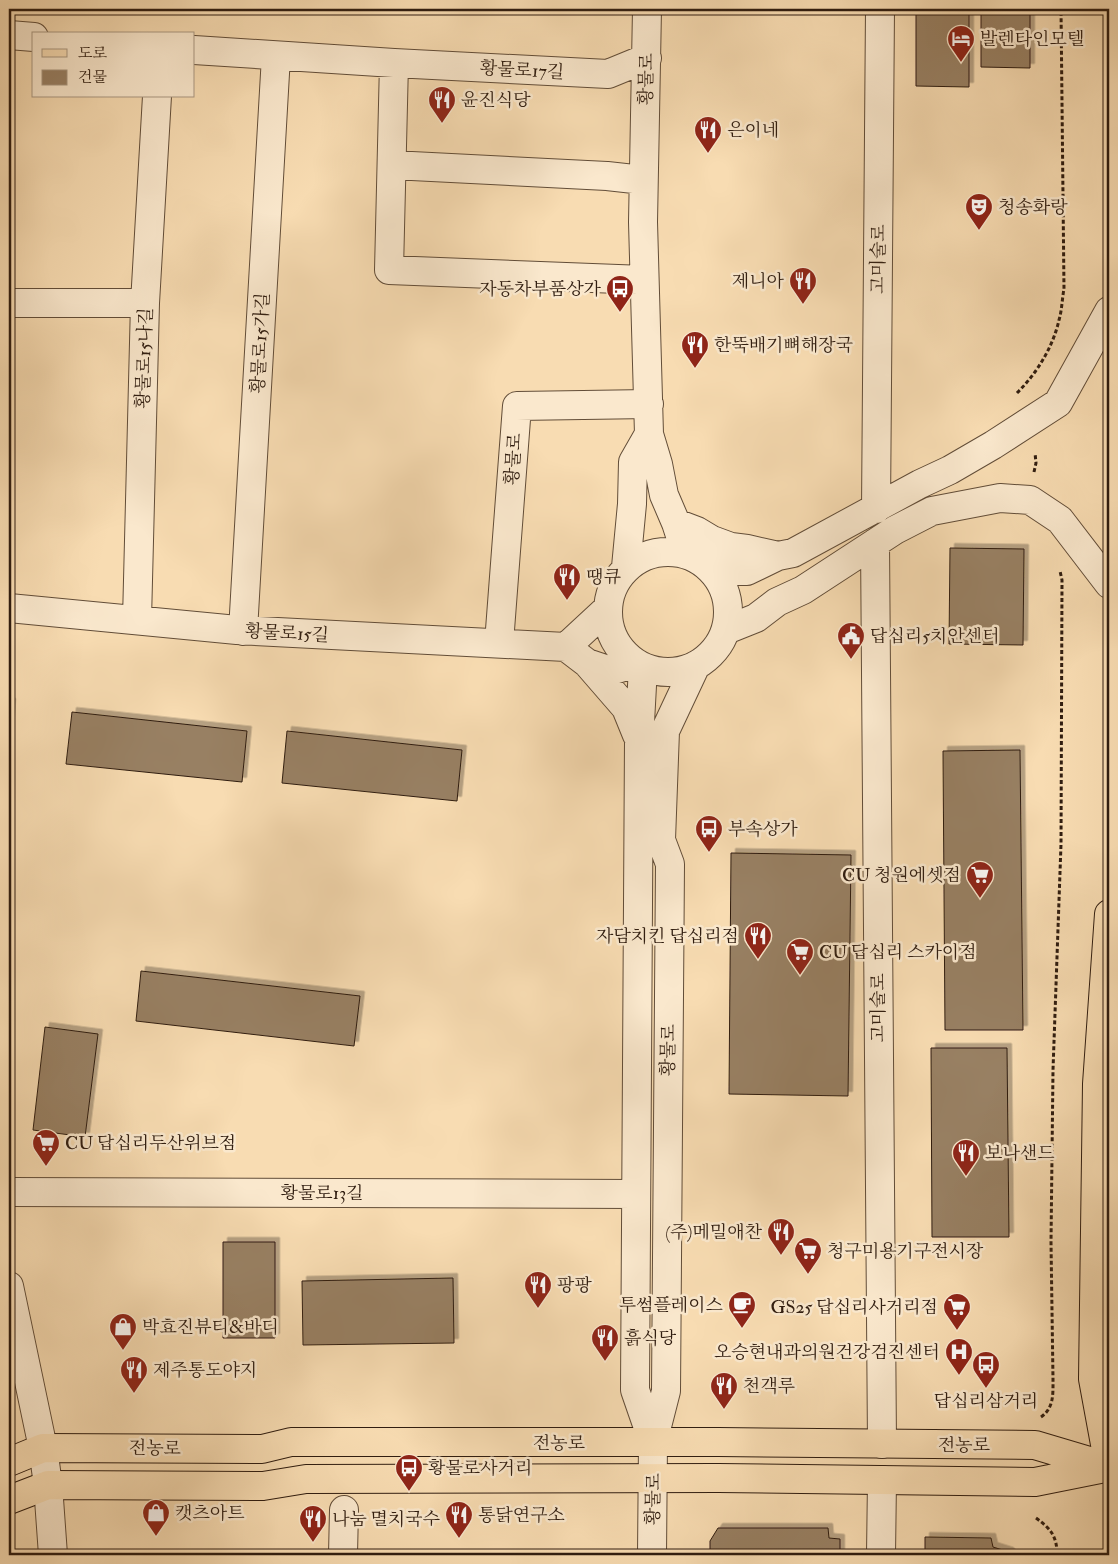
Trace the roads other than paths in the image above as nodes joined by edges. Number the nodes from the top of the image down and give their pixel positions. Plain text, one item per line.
1 (647, 9) edge
2 (880, 9) edge
3 (9, 34) edge
4 (32, 37) edge
5 (195, 50) edge
6 (276, 56) junction
7 (647, 58) junction
8 (394, 63) junction
9 (157, 98) edge
10 (392, 165) junction
11 (643, 180) junction
12 (644, 280) junction
13 (9, 303) edge
14 (145, 303) junction
15 (1109, 311) edge
16 (649, 404) junction
17 (649, 434) junction
18 (920, 484) junction
19 (876, 509) junction
20 (932, 511) junction
21 (676, 523) junction
22 (875, 542) junction
23 (686, 554) junction
24 (778, 556) junction
25 (626, 567) junction
26 (712, 571) junction
27 (1109, 584) edge
28 (9, 608) edge
29 (607, 609) junction
30 (137, 620) junction
31 (726, 630) junction
32 (243, 631) junction
33 (499, 644) junction
34 (566, 647) junction
35 (587, 663) junction
36 (639, 665) junction
37 (696, 665) junction
38 (639, 741) junction
39 (1109, 914) edge
40 (9, 1192) edge
41 (636, 1194) junction
42 (9, 1286) edge
43 (653, 1442) junction
44 (882, 1444) junction
45 (43, 1448) junction
46 (9, 1462) edge
47 (1109, 1467) edge
48 (653, 1478) junction
49 (882, 1480) junction
50 (48, 1485) junction
51 (9, 1500) edge
52 (344, 1510) dead end
53 (53, 1555) edge
54 (343, 1555) edge
55 (652, 1555) edge
56 (882, 1555) edge

1 - 7 street, 황물로
2 - 19 street, 고미술로
3 - 4 street
5 - 6 street, 황물로17길
6 - 8 street, 황물로17길
6 - 32 street, 황물로15가길
7 - 8 street, 황물로17길
7 - 11 street, 황물로
8 - 10 street
9 - 14 street, 황물로15나길
10 - 11 street
10 - 12 street
11 - 12 street, 황물로
12 - 16 street, 황물로
13 - 14 street
14 - 30 street, 황물로15나길
15 - 18 street
16 - 17 street, 황물로
16 - 33 street, 황물로
17 - 21 street, 황물로
17 - 25 street, 황물로
18 - 19 street
18 - 20 street
19 - 24 street
20 - 22 street
20 - 27 street
21 - 23 street, 황물로
21 - 24 street
22 - 31 street
22 - 44 street, 고미술로
23 - 25 street
23 - 26 street
24 - 26 street
25 - 29 street
26 - 31 street
28 - 30 street, 황물로15길
29 - 34 street
29 - 36 street
30 - 32 street, 황물로15길
31 - 37 street
32 - 33 street, 황물로15길
33 - 34 street, 황물로15길
34 - 35 street
35 - 36 street
35 - 38 street
36 - 37 street
36 - 38 street, 황물로
37 - 43 street, 황물로
38 - 41 street, 황물로
39 - 47 main road
40 - 41 street, 황물로13길
41 - 43 street, 황물로
42 - 45 street
43 - 44 main road, 전농로
43 - 45 main road, 전농로
43 - 48 street, 황물로
44 - 47 main road, 전농로
45 - 46 main road, 전농로
45 - 50 street
47 - 49 main road, 전농로
48 - 49 main road, 전농로
48 - 50 main road, 전농로
48 - 55 street, 황물로
49 - 56 street
50 - 51 main road, 전농로
50 - 53 street
52 - 54 street

